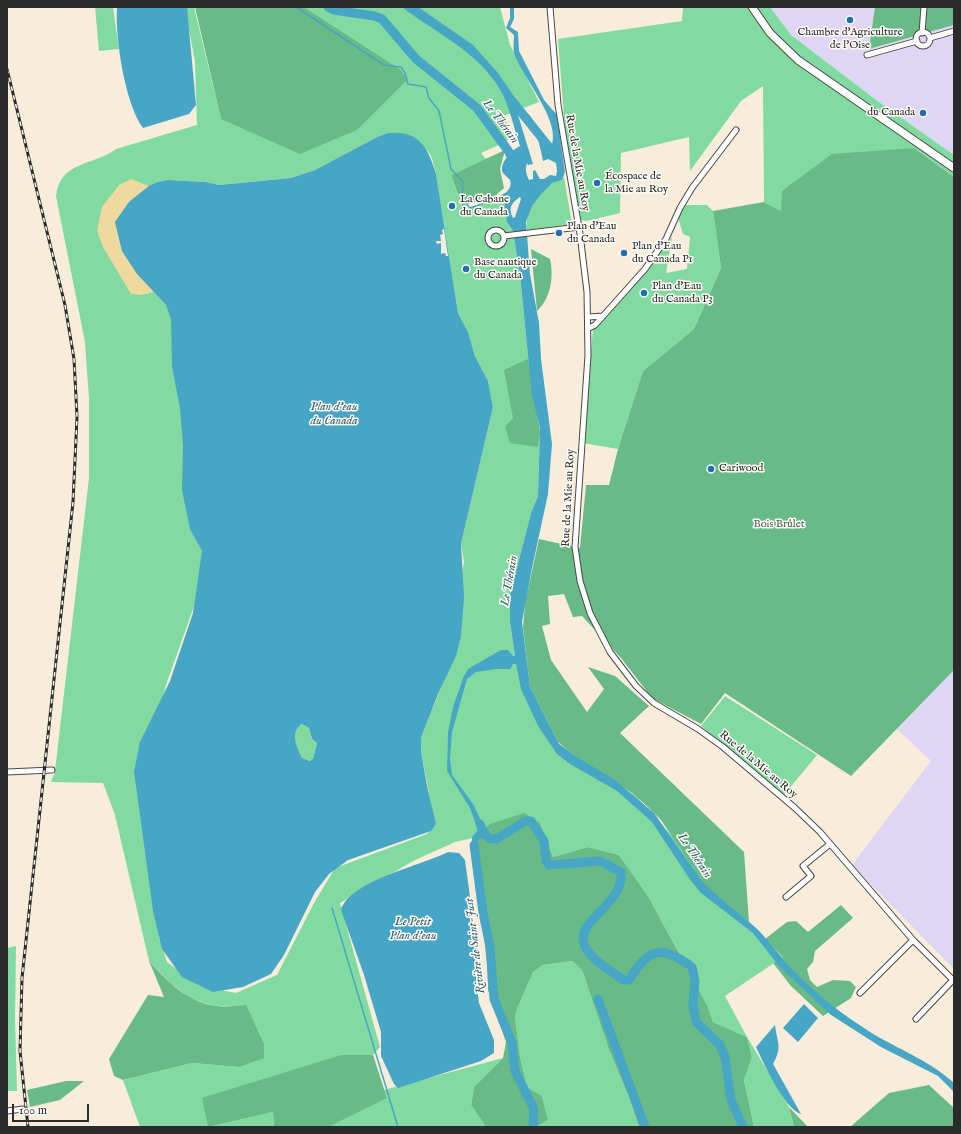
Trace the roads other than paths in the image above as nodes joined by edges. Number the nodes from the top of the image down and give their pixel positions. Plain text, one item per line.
1 (550, 7) edge
2 (752, 7) edge
3 (757, 7) edge
4 (924, 7) edge
5 (954, 31) edge
6 (922, 33) junction
7 (930, 38) junction
8 (917, 41) junction
9 (867, 55) dead end
10 (736, 130) dead end
11 (954, 162) edge
12 (954, 168) edge
13 (579, 227) junction
14 (504, 236) dead end
15 (603, 316) junction
16 (589, 317) junction
17 (589, 328) junction
18 (52, 770) dead end
19 (7, 772) edge
20 (830, 844) junction
21 (786, 898) dead end
22 (914, 940) junction
23 (954, 981) edge
24 (860, 992) dead end
25 (916, 1020) dead end
26 (22, 1109) dead end
27 (7, 1111) edge

1 - 13 street, Rue de la Mie au Roy
2 - 12 main road
3 - 11 main road
4 - 6 street
5 - 7 street
6 - 7 street
6 - 8 street
7 - 8 street
8 - 9 street
10 - 15 street
13 - 14 street
13 - 16 street, Rue de la Mie au Roy
15 - 16 street
15 - 17 street
16 - 17 street, Rue de la Mie au Roy
17 - 20 street, Rue de la Mie au Roy
18 - 19 street
20 - 21 street
20 - 22 street, Rue de la Mie au Roy
22 - 23 street, Rue de la Mie au Roy
22 - 24 street
23 - 25 street
26 - 27 street

